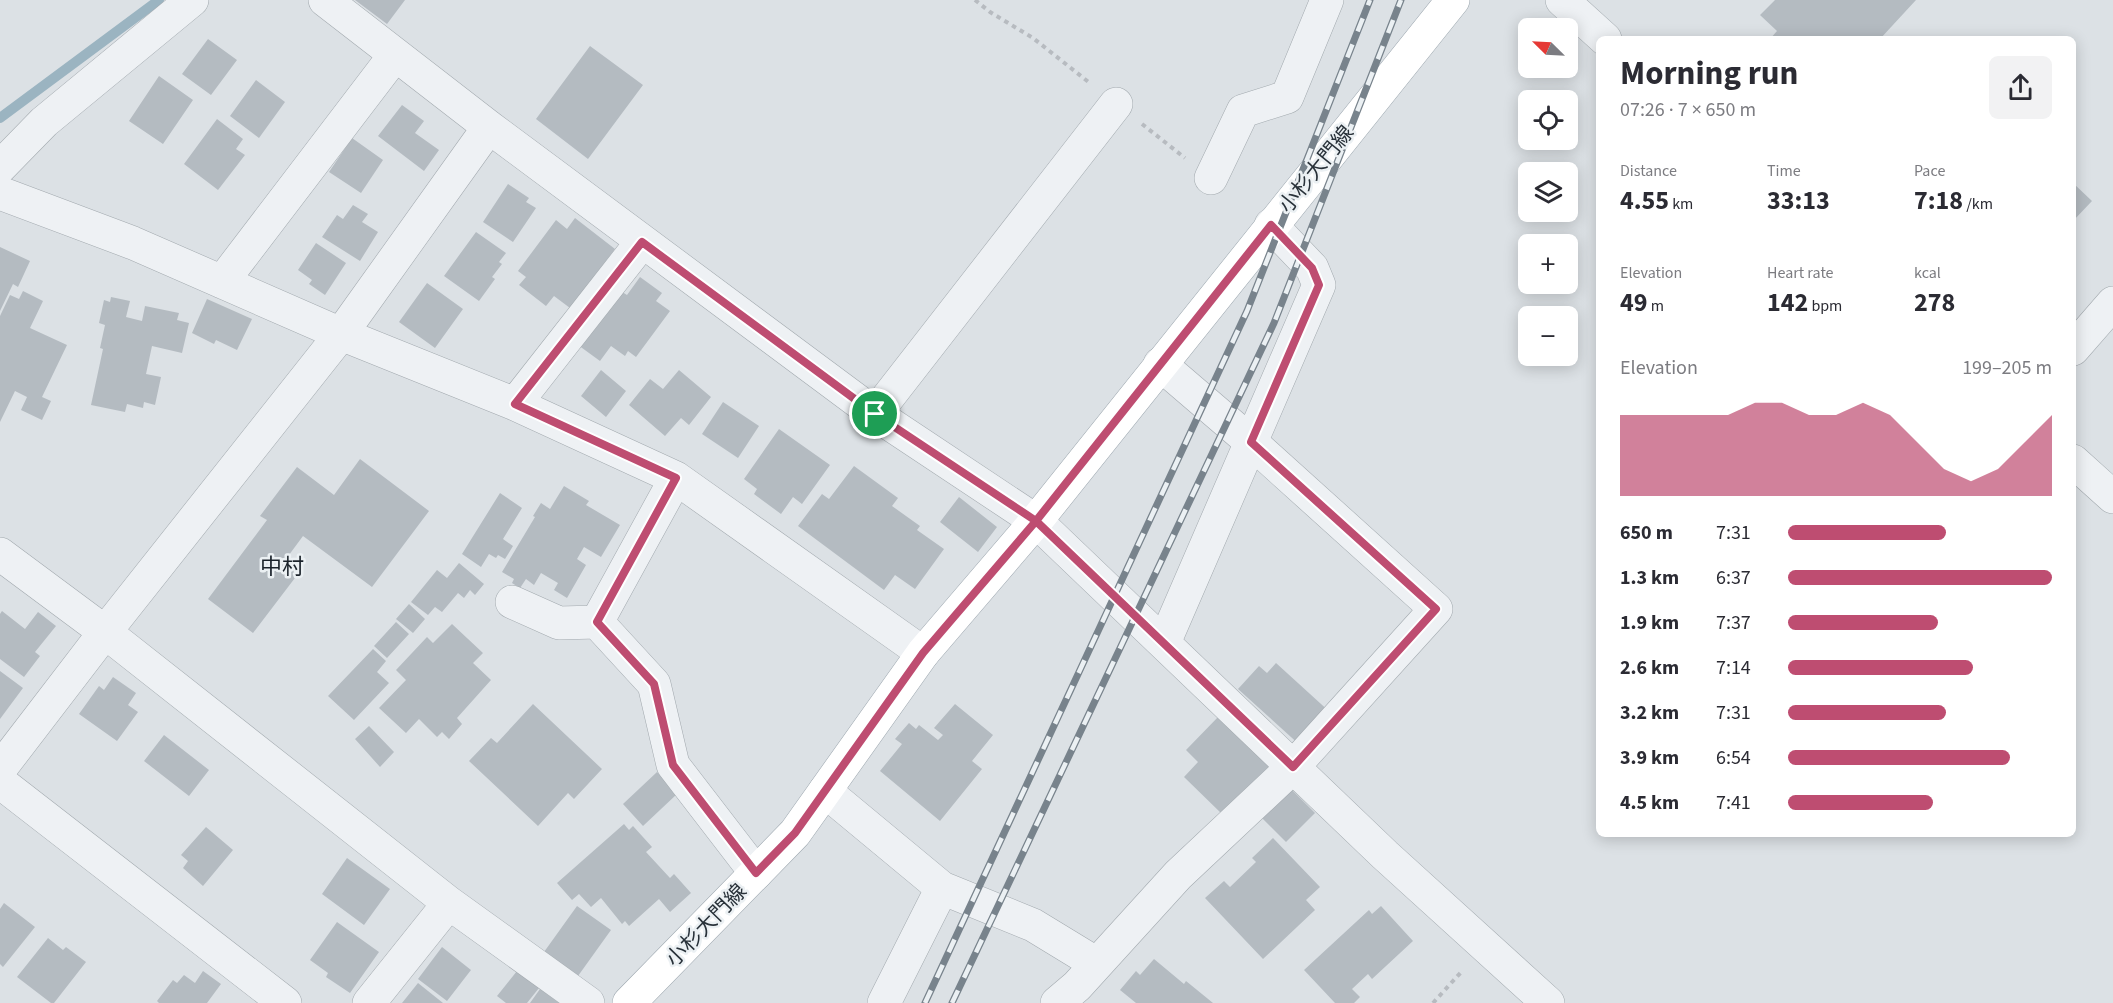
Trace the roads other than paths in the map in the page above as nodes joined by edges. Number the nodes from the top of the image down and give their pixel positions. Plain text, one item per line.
1 (192, 0) edge
2 (325, 0) edge
3 (1327, 0) edge
4 (1453, 0) edge
5 (1562, 0) edge
6 (1602, 36) edge
7 (395, 55) junction
8 (1116, 104) dead end
9 (489, 127) junction
10 (0, 167) edge
11 (1211, 178) dead end
12 (0, 193) edge
13 (1271, 225) junction
14 (642, 242) junction
15 (222, 282) junction
16 (2113, 303) edge
17 (340, 334) junction
18 (2076, 346) edge
19 (1160, 364) junction
20 (515, 404) junction
21 (875, 414) junction
22 (1251, 442) junction
23 (2076, 463) edge
24 (676, 478) junction
25 (2113, 497) edge
26 (1036, 521) junction
27 (0, 554) edge
28 (512, 602) dead end
29 (597, 622) junction
30 (105, 632) junction
31 (1164, 644) junction
32 (923, 653) junction
33 (1293, 767) junction
34 (0, 769) edge
35 (0, 782) edge
36 (825, 791) junction
37 (756, 873) junction
38 (942, 888) junction
39 (450, 903) junction
40 (1097, 964) junction
41 (285, 1003) edge
42 (369, 1003) edge
43 (588, 1003) edge
44 (629, 1003) edge
45 (885, 1003) edge
46 (1057, 1003) edge
47 (1548, 1003) edge

1 - 10 street
2 - 7 street
3 - 11 street
4 - 13 main road, 小杉大門線
5 - 6 street
7 - 9 street
7 - 15 street
8 - 21 street
9 - 14 street
9 - 17 street
12 - 15 street
13 - 19 main road, 小杉大門線
13 - 22 street
14 - 20 street
14 - 21 street
15 - 17 street
16 - 18 street
17 - 20 street
17 - 30 street
19 - 22 street
19 - 26 main road, 小杉大門線
20 - 24 street
21 - 26 street
22 - 31 street
22 - 33 street
23 - 25 street
24 - 29 street
24 - 32 street
26 - 31 street
26 - 32 main road, 小杉大門線
27 - 30 street
28 - 29 street
29 - 37 street
30 - 34 street
30 - 39 street
31 - 33 street
32 - 36 main road, 小杉大門線
33 - 40 street
33 - 47 street
35 - 41 street
36 - 37 main road, 小杉大門線
36 - 38 street
37 - 44 main road, 小杉大門線
38 - 40 street
38 - 45 street
39 - 42 street
39 - 43 street
40 - 46 street

